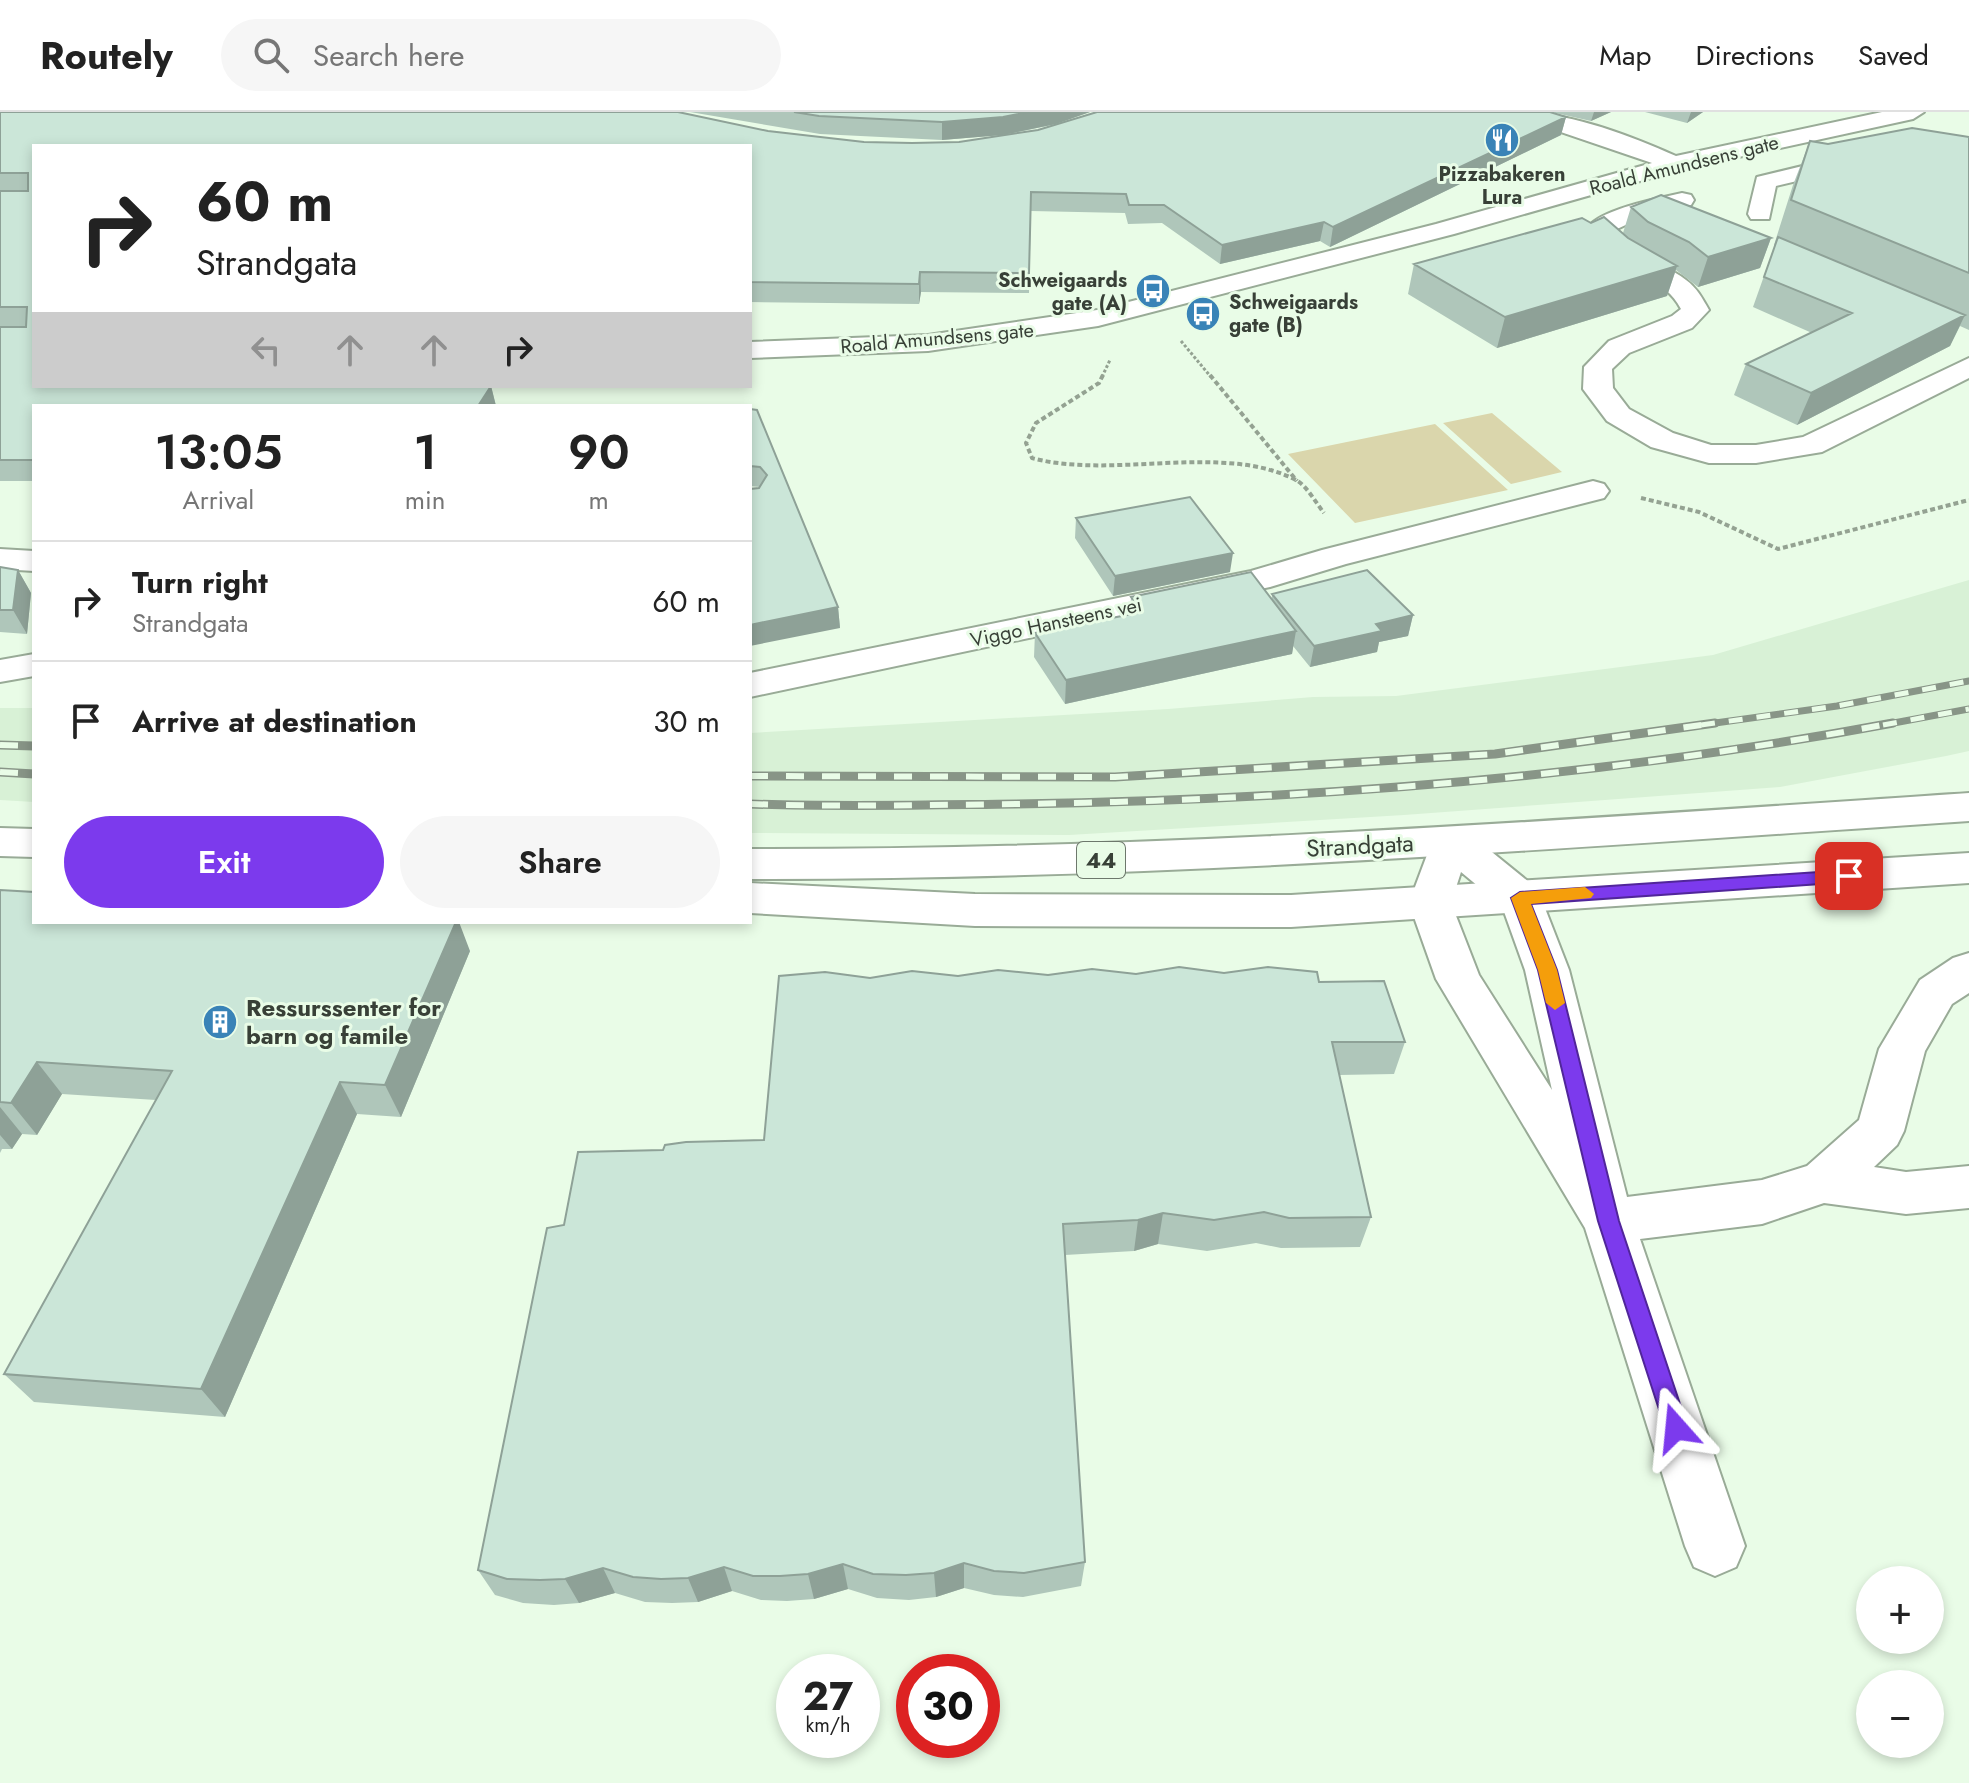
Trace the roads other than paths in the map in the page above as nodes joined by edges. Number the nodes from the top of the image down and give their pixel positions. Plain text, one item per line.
1 (1525, 112) edge
2 (1921, 119) edge
3 (1969, 159) edge
4 (1663, 167) junction
5 (1760, 214) dead end
6 (752, 350) edge
7 (1969, 367) edge
8 (1593, 491) road end
9 (0, 559) edge
10 (32, 561) edge
11 (32, 665) edge
12 (0, 671) edge
13 (752, 685) edge
14 (1969, 807) edge
15 (1451, 841) junction
16 (0, 842) edge
17 (32, 843) edge
18 (752, 864) edge
19 (1969, 868) edge
20 (752, 898) edge
21 (1520, 898) junction
22 (1430, 903) junction
23 (1969, 970) edge
24 (1824, 1182) junction
25 (1969, 1187) edge
26 (1608, 1221) junction
27 (1715, 1546) dead end

1 - 4 street
2 - 3 street
2 - 4 street, Roald Amundsens gate
3 - 5 street
4 - 6 street, Roald Amundsens gate
4 - 7 street
8 - 13 street, Viggo Hansteens vei
9 - 10 street
11 - 12 street
14 - 15 street, Strandgata / 44
15 - 18 street, Strandgata / 44
15 - 21 street
15 - 22 street
16 - 17 street
19 - 21 street, 44
20 - 22 street, 44
21 - 22 street, 44
21 - 26 street
22 - 26 street
23 - 24 street
24 - 25 street
24 - 26 street
26 - 27 street

